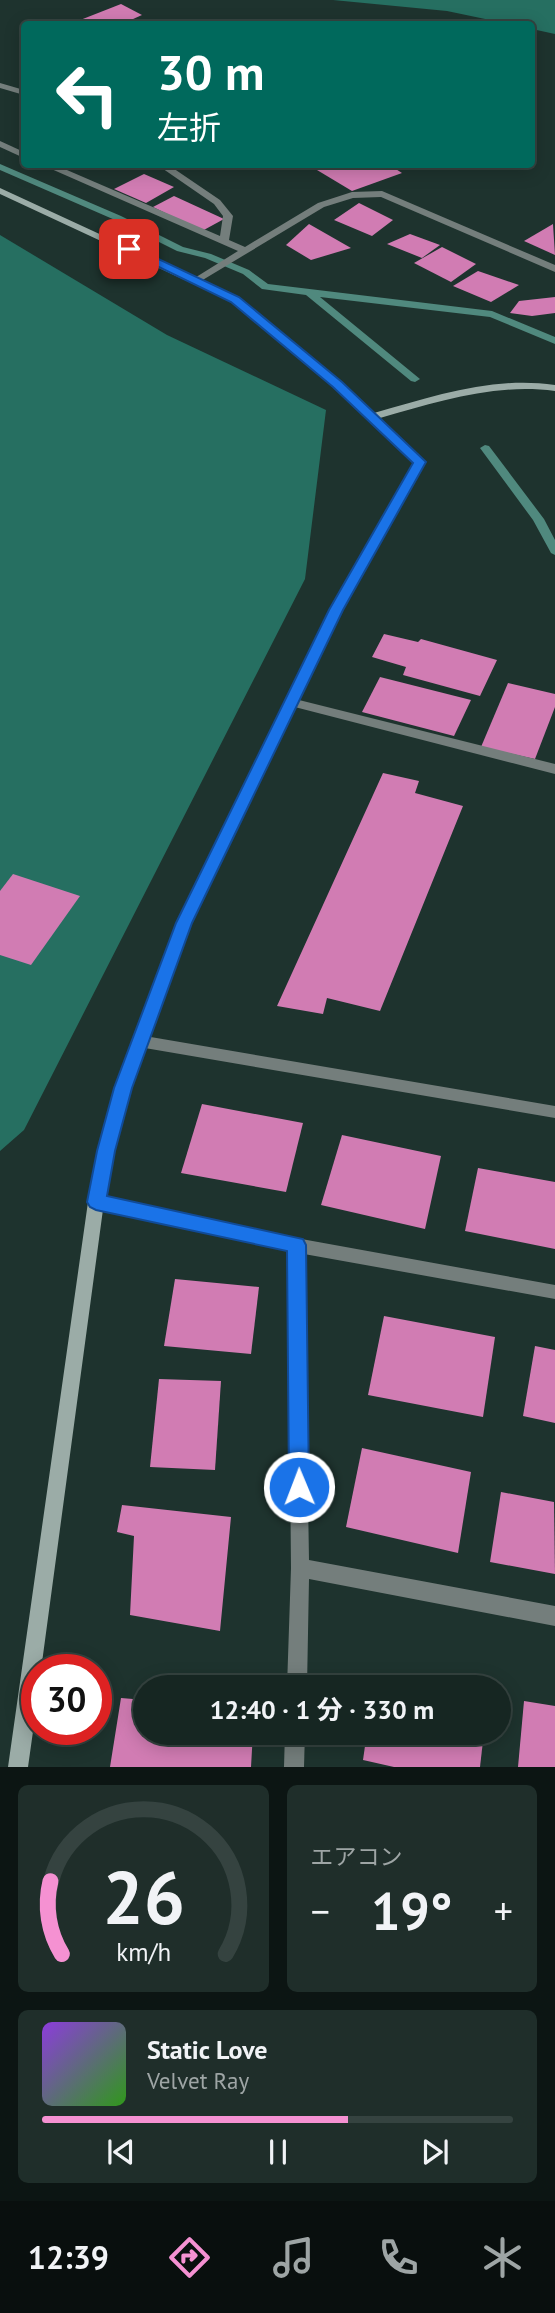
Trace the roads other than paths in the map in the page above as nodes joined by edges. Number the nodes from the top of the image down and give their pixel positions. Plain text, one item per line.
1 (0, 85) edge
2 (21, 92) edge
3 (0, 144) edge
4 (21, 154) edge
5 (53, 168) edge
6 (166, 168) edge
7 (0, 191) edge
8 (224, 241) junction
9 (241, 253) junction
10 (555, 269) edge
11 (196, 281) junction
12 (555, 388) edge
13 (372, 417) junction
14 (291, 702) junction
15 (555, 769) edge
16 (139, 1041) junction
17 (555, 1112) edge
18 (96, 1202) junction
19 (296, 1245) junction
20 (555, 1292) edge
21 (300, 1568) junction
22 (555, 1616) edge
23 (297, 1675) edge
24 (295, 1745) edge
25 (18, 1767) edge
26 (294, 1767) edge

1 - 2 street
3 - 4 street
5 - 8 street
6 - 8 street
7 - 11 street
8 - 9 street
9 - 10 street
9 - 11 street
11 - 13 street
12 - 13 street
13 - 14 street
14 - 15 street
14 - 16 street
16 - 17 street
16 - 18 street
18 - 19 street
18 - 25 street
19 - 20 street
19 - 21 street
21 - 22 street
21 - 23 street
24 - 26 street

